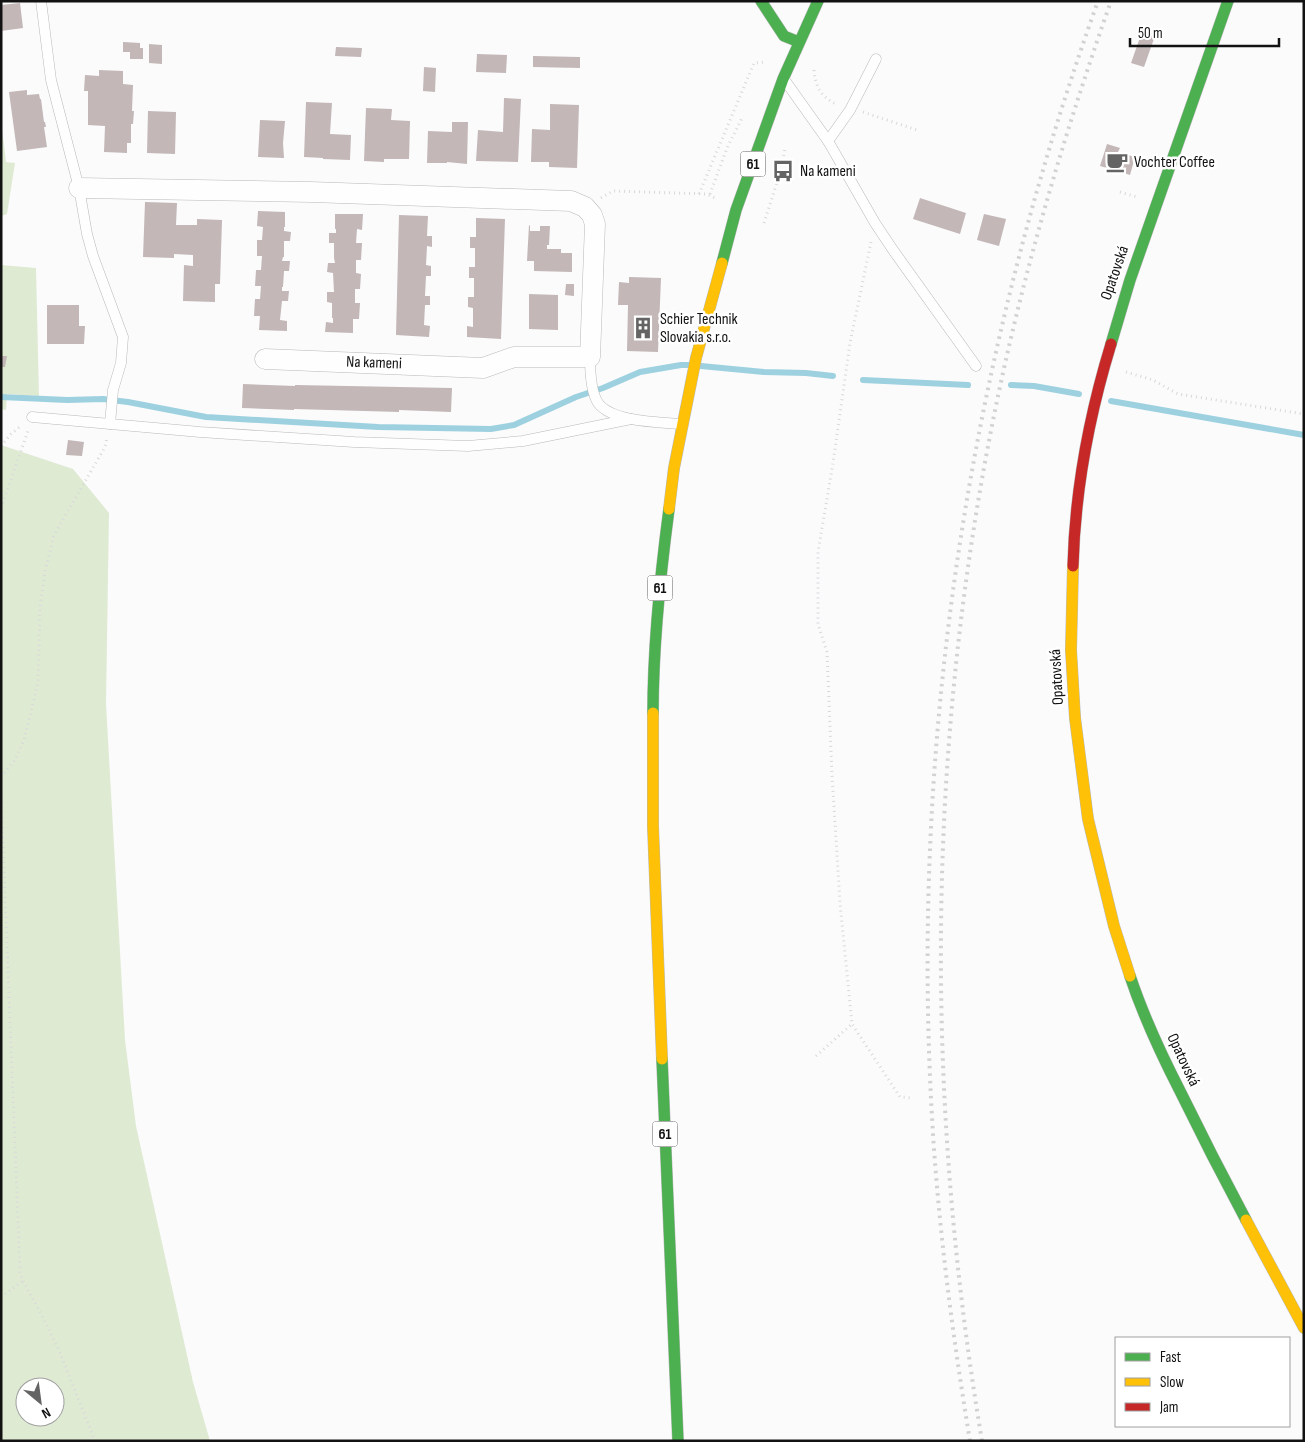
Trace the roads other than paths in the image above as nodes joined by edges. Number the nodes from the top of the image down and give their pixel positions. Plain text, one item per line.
1 (41, 1) edge
2 (761, 1) edge
3 (818, 1) edge
4 (1228, 1) edge
5 (799, 42) junction
6 (876, 59) dead end
7 (783, 79) junction
8 (828, 141) junction
9 (79, 188) junction
10 (590, 357) junction
11 (265, 359) dead end
12 (976, 366) dead end
13 (32, 417) road end
14 (631, 419) junction
15 (110, 424) junction
16 (682, 424) junction
17 (1304, 1328) edge
18 (678, 1441) edge

1 - 9 lane
2 - 5 main road
3 - 5 main road, 61
4 - 17 main road, Opatovská
5 - 7 main road, 61
6 - 8 lane
7 - 8 lane
7 - 16 main road, 61
8 - 12 lane
9 - 10 street
9 - 15 lane
10 - 11 street, Na kameni
10 - 14 lane
13 - 15 lane
14 - 15 lane
14 - 16 lane
16 - 18 main road, 61

